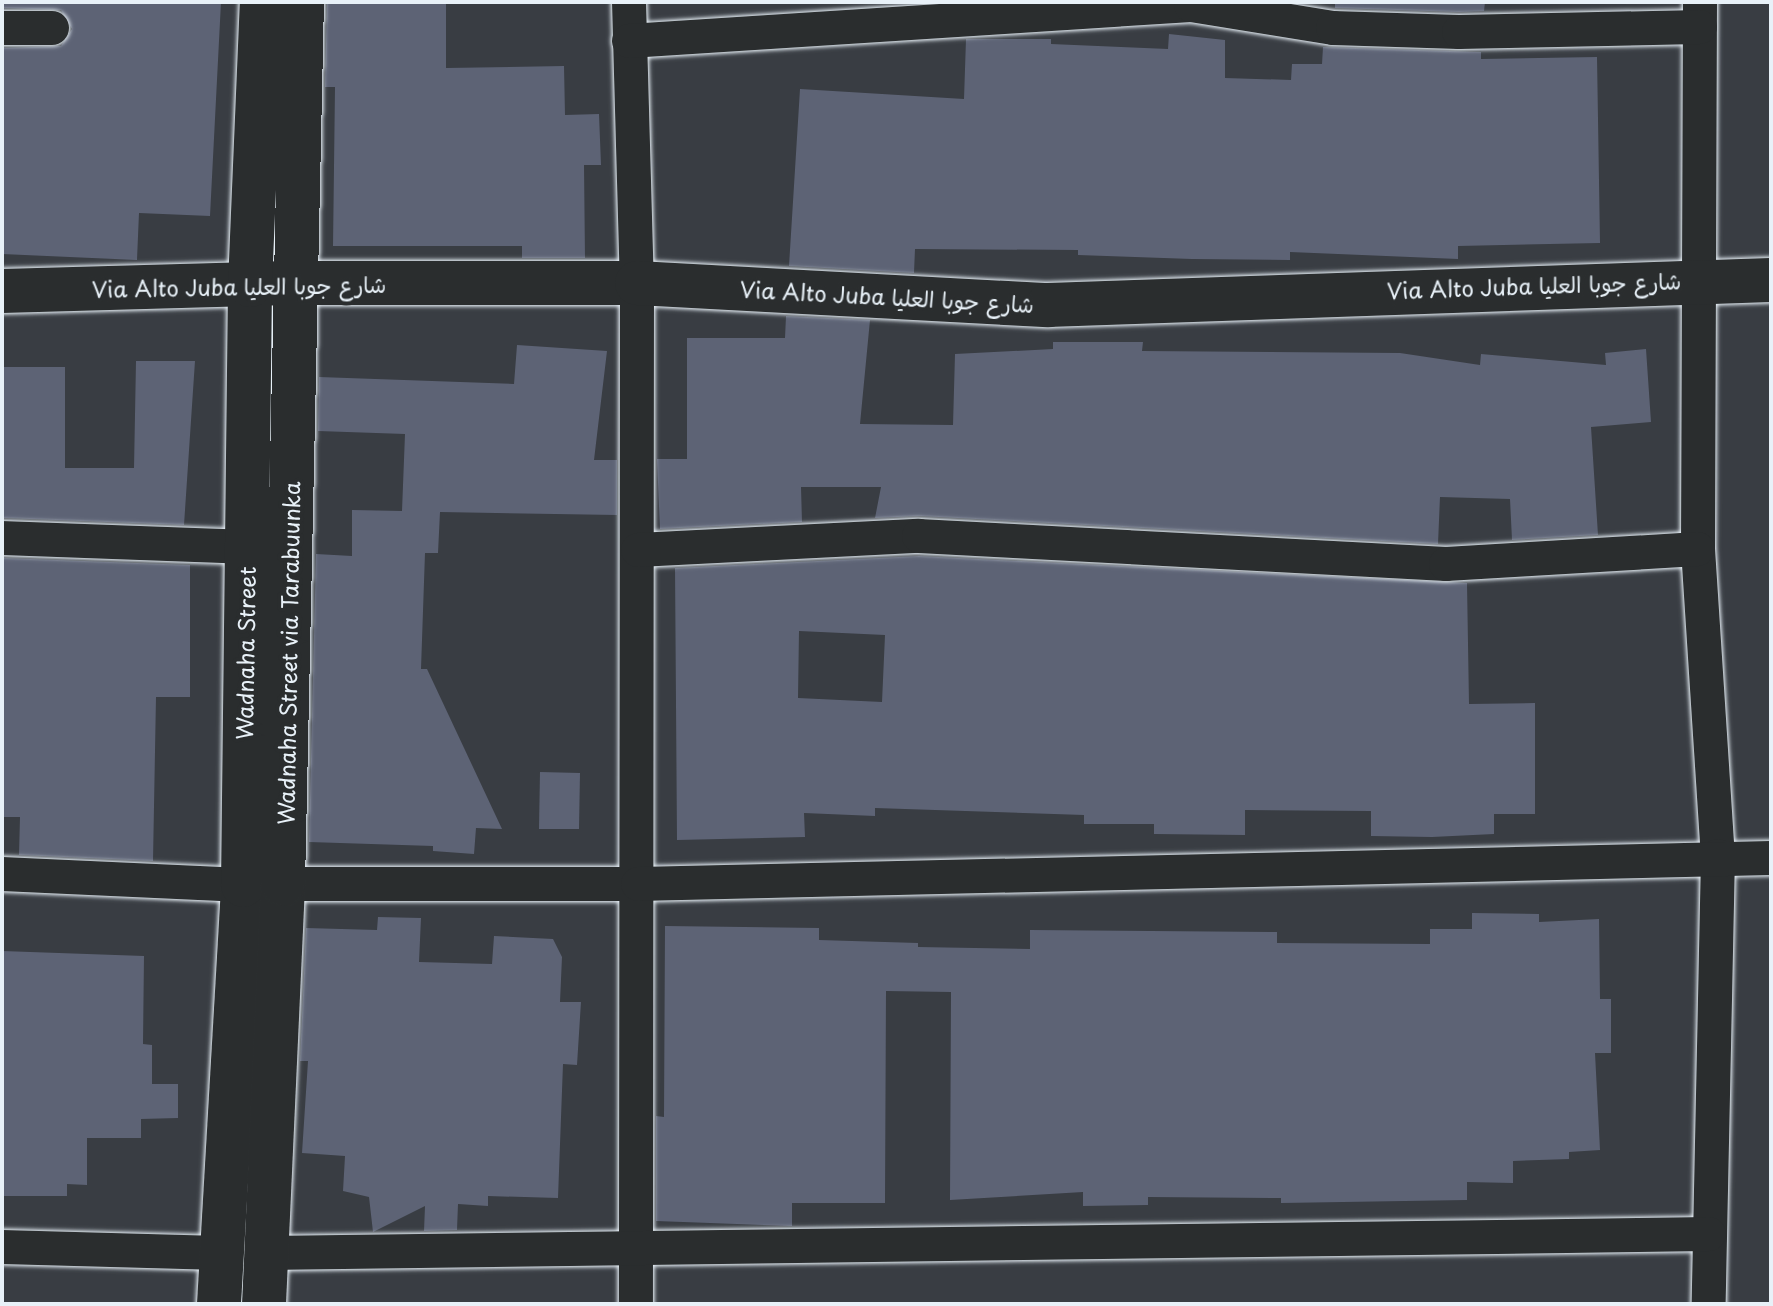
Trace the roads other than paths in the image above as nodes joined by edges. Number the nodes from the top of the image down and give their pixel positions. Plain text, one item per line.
1 (262, 2) edge
2 (302, 2) edge
3 (629, 2) edge
4 (1700, 15) edge
5 (2, 28) edge
6 (52, 28) dead end
7 (629, 41) junction
8 (1697, 279) junction
9 (1771, 280) edge
10 (297, 283) junction
11 (637, 283) junction
12 (250, 285) junction
13 (2, 291) edge
14 (2, 538) edge
15 (247, 547) junction
16 (1698, 549) junction
17 (638, 550) junction
18 (1718, 856) junction
19 (1771, 858) edge
20 (2, 874) edge
21 (263, 884) junction
22 (638, 884) junction
23 (1709, 1234) junction
24 (2, 1247) edge
25 (636, 1248) junction
26 (220, 1253) junction
27 (266, 1253) junction
28 (219, 1304) edge
29 (264, 1304) edge
30 (636, 1304) edge
31 (1709, 1304) edge

1 - 12 main road, Wadnaha Street
2 - 10 main road, Wadnaha Street via Tarabuunka
3 - 7 street
4 - 7 street
4 - 8 street
5 - 6 street
7 - 11 street
8 - 9 main road, Via Alto Juba شارع جوبا العليا
8 - 11 main road, Via Alto Juba شارع جوبا العليا
8 - 16 street
10 - 11 main road, Via Alto Juba شارع جوبا العليا
10 - 12 main road, Via Alto Juba شارع جوبا العليا
10 - 21 main road, Wadnaha Street via Tarabuunka
11 - 17 street
12 - 13 main road, Via Alto Juba شارع جوبا العليا
12 - 15 main road, Wadnaha Street
14 - 15 street
15 - 21 main road, Wadnaha Street
16 - 17 street
16 - 18 street
17 - 22 street
18 - 19 street
18 - 22 street
18 - 23 street
20 - 21 street
21 - 22 street
21 - 26 main road, Wadnaha Street
21 - 27 main road, Wadnaha Street via Tarabuunka
22 - 25 street
23 - 25 street
23 - 31 street
24 - 26 street
25 - 27 street
25 - 30 street
26 - 28 main road, Wadnaha Street
27 - 29 main road, Wadnaha Street via Tarabuunka

